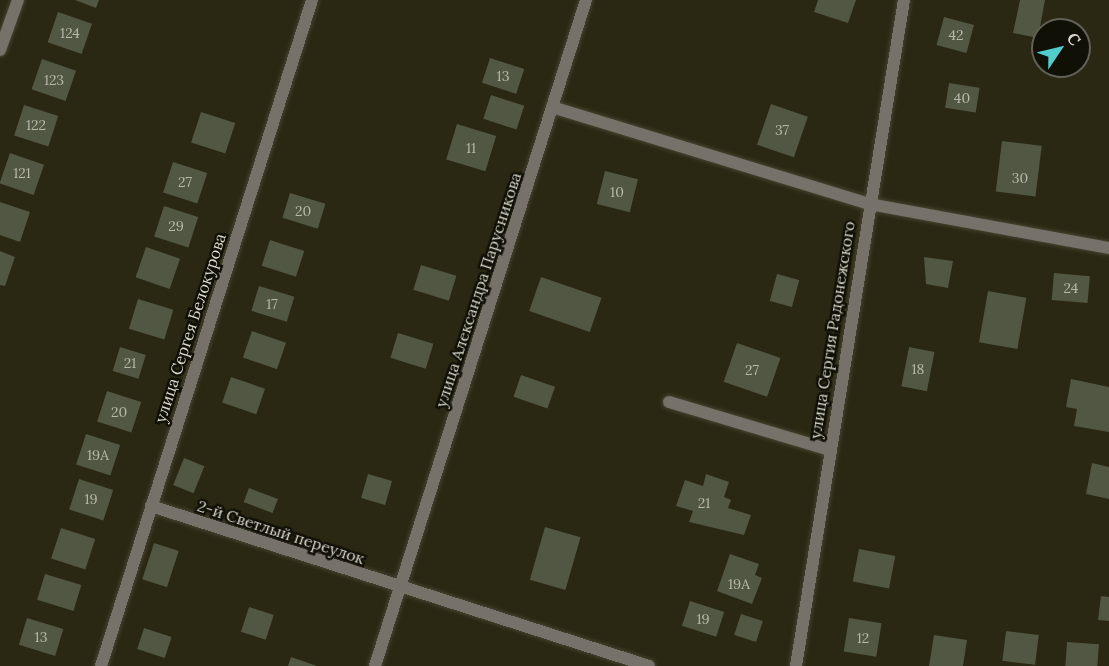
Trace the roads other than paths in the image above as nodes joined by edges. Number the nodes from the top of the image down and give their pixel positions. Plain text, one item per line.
1 (18, 0) edge
2 (312, 0) edge
3 (586, 0) edge
4 (904, 0) edge
5 (0, 50) edge
6 (552, 107) junction
7 (869, 204) junction
8 (1109, 248) edge
9 (669, 402) dead end
10 (830, 450) junction
11 (151, 506) junction
12 (400, 589) junction
13 (101, 666) edge
14 (375, 666) edge
15 (649, 666) edge
16 (796, 666) edge

1 - 5 street
2 - 11 street, улица Сергея Белокурова
3 - 6 street, улица Александра Парусникова
4 - 7 street, улица Сергия Радонежского
6 - 7 street
6 - 12 street, улица Александра Парусникова
7 - 8 street
7 - 10 street, улица Сергия Радонежского
9 - 10 street
10 - 16 street, улица Сергия Радонежского
11 - 12 street, 2-й Светлый переулок
11 - 13 street, улица Сергея Белокурова
12 - 14 street
12 - 15 street, 2-й Светлый переулок

